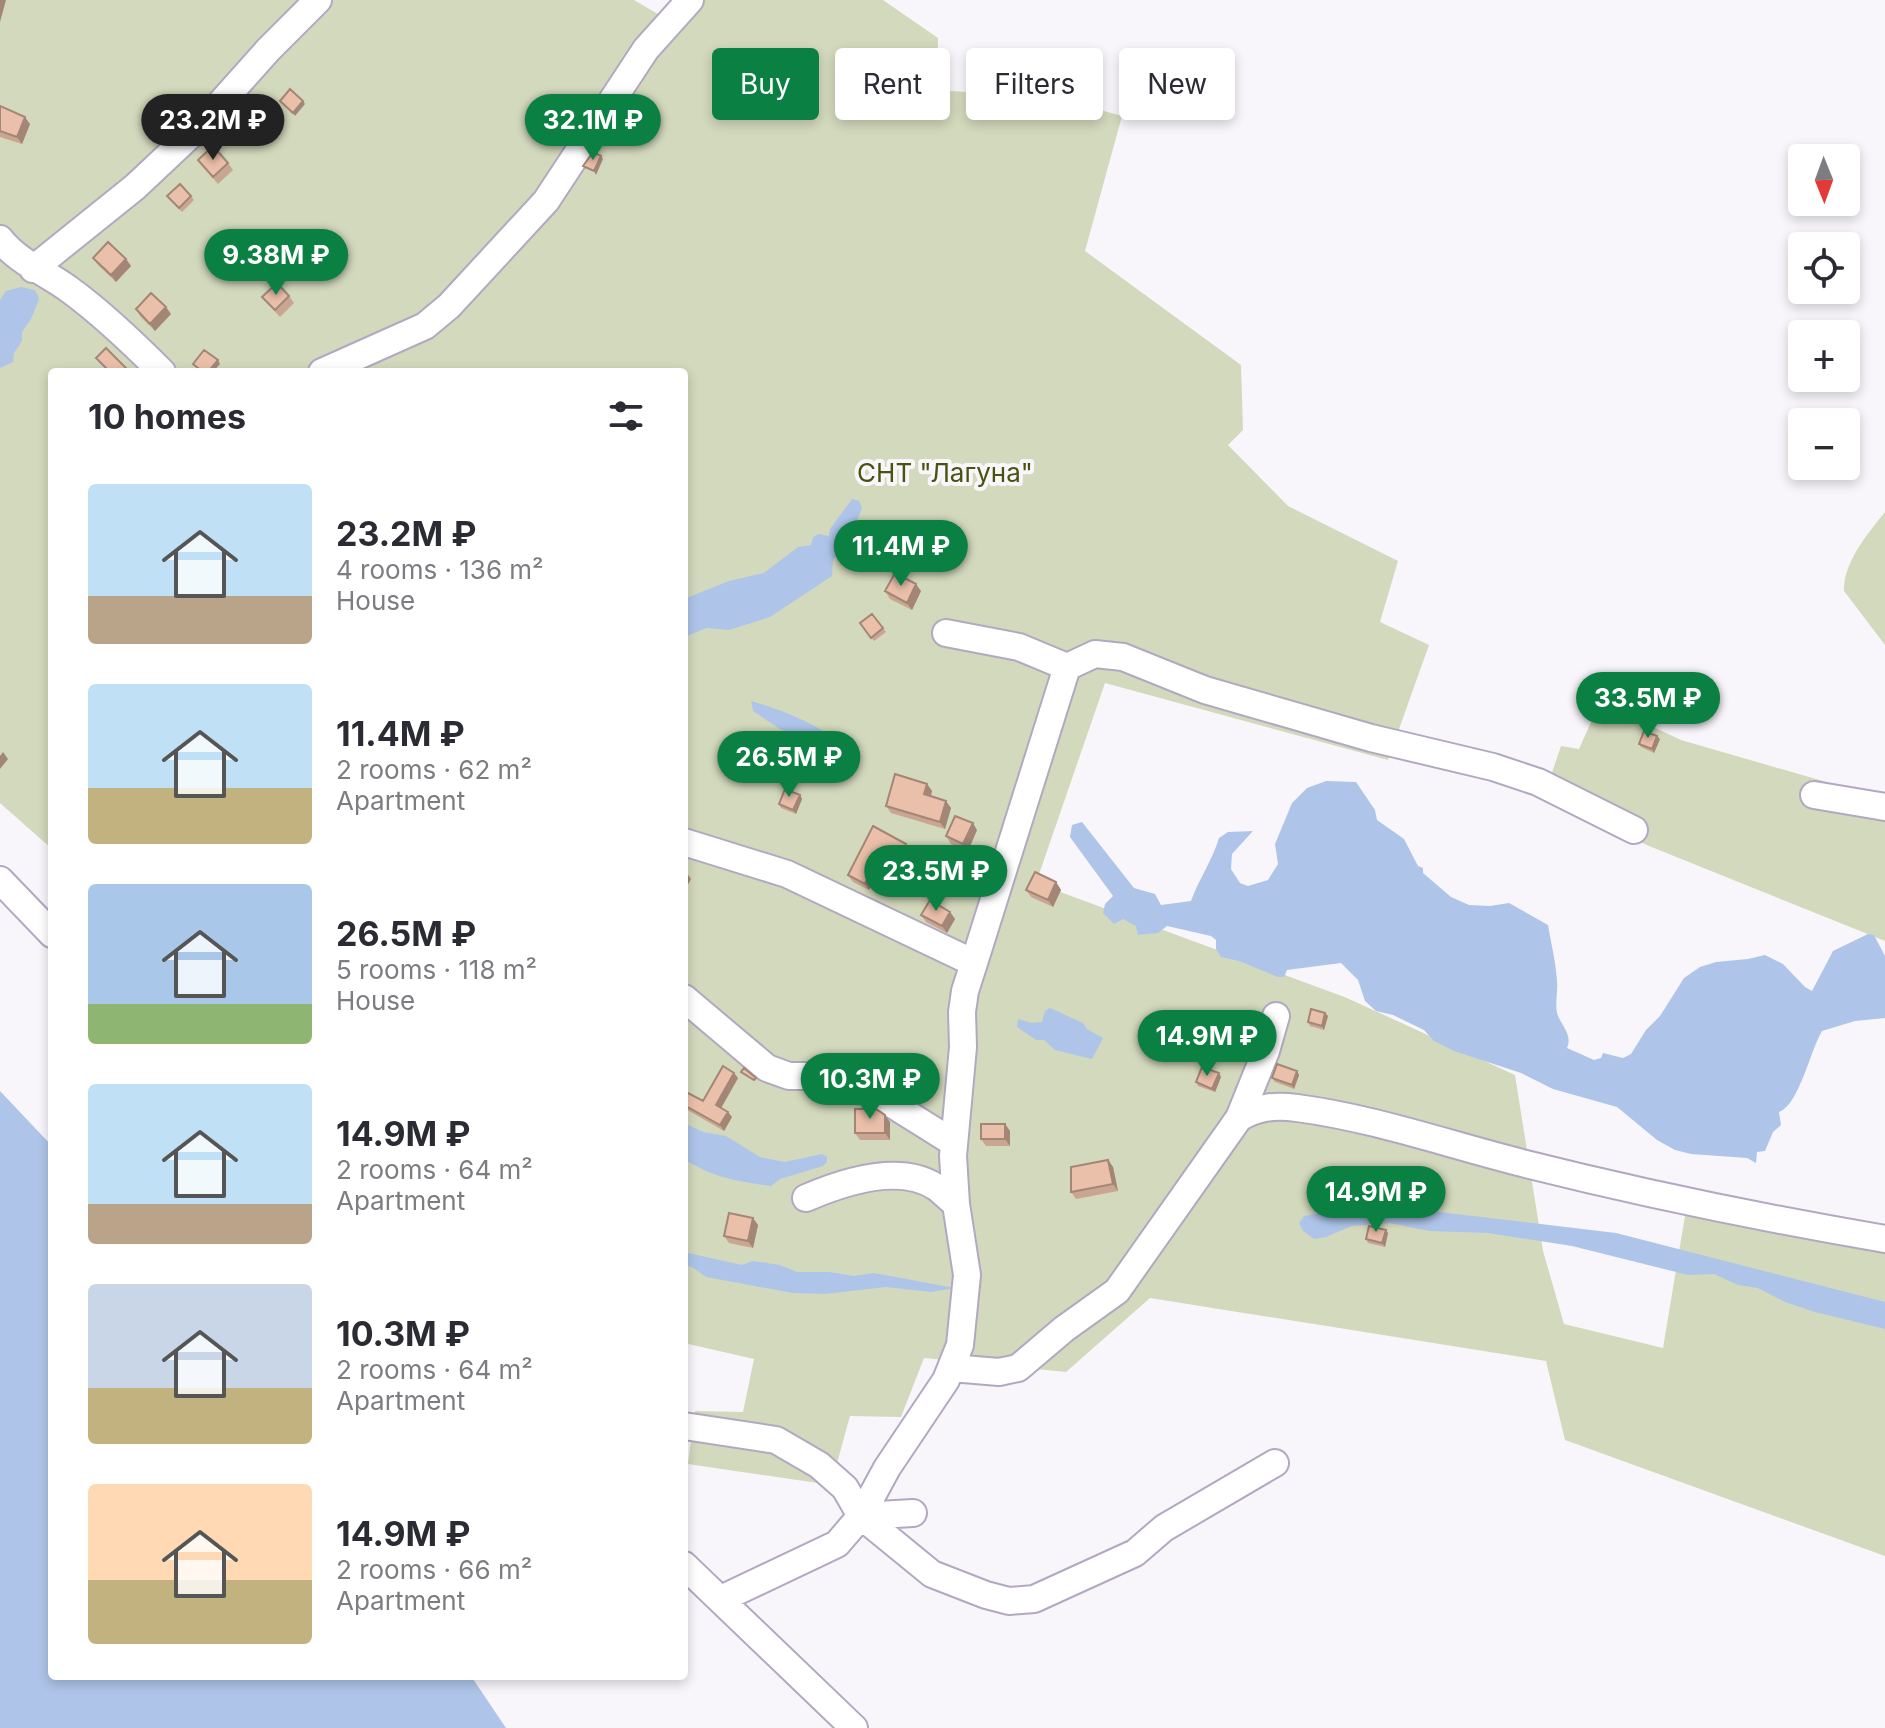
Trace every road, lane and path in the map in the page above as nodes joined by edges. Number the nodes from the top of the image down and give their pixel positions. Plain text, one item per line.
1 (318, 0) edge
2 (690, 0) edge
3 (0, 239) edge
4 (33, 269) junction
5 (158, 368) edge
6 (331, 368) edge
7 (946, 633) dead end
8 (1067, 667) junction
9 (1814, 795) dead end
10 (1885, 807) edge
11 (1634, 830) dead end
12 (688, 843) edge
13 (0, 880) edge
14 (48, 930) edge
15 (974, 963) junction
16 (688, 1001) edge
17 (1276, 1016) dead end
18 (1239, 1118) junction
19 (954, 1143) junction
20 (806, 1198) dead end
21 (956, 1204) junction
22 (1885, 1239) edge
23 (951, 1368) junction
24 (688, 1427) edge
25 (1275, 1463) dead end
26 (913, 1513) dead end
27 (861, 1516) junction
28 (688, 1569) edge
29 (721, 1599) junction
30 (854, 1728) edge

1 - 4 street
2 - 6 street
3 - 4 street
4 - 5 street
7 - 8 street
8 - 11 street
8 - 15 street
9 - 10 street
12 - 15 street
13 - 14 street
15 - 19 street
16 - 19 street
17 - 18 street
18 - 22 street
18 - 23 street
19 - 21 street
20 - 21 street
21 - 23 street
23 - 27 street
24 - 27 street
25 - 27 street
26 - 27 street
27 - 29 street
28 - 29 street
29 - 30 street

